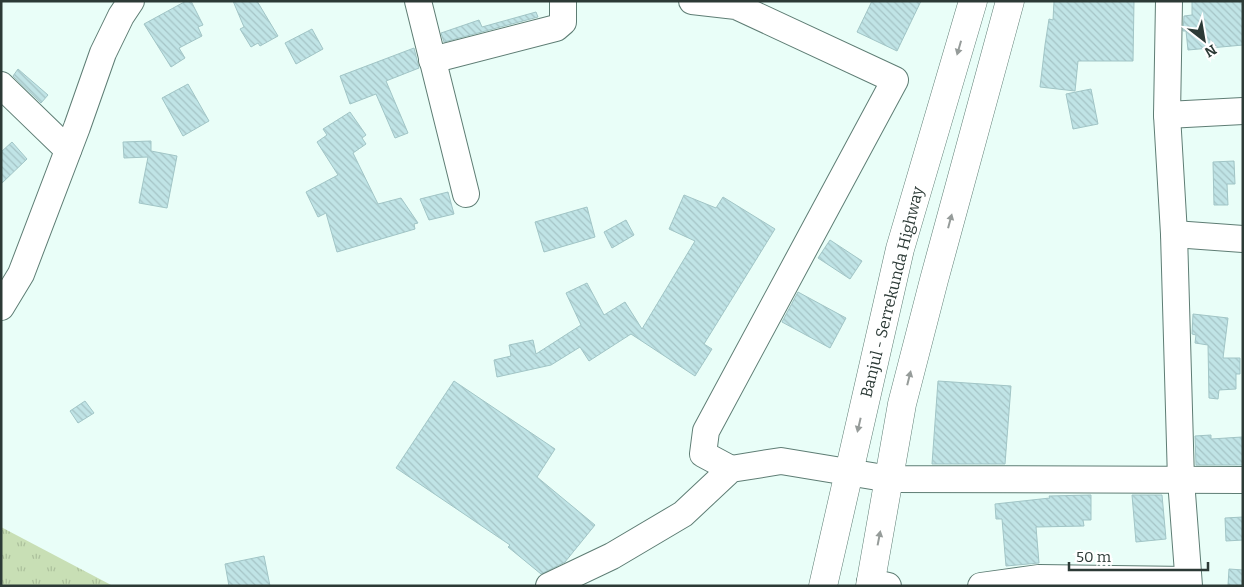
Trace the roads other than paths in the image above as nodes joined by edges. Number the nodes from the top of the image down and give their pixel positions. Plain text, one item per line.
1 (131, 1) edge
2 (418, 1) edge
3 (563, 1) edge
4 (692, 1) edge
5 (973, 1) edge
6 (1010, 1) edge
7 (1169, 1) edge
8 (736, 3) edge
9 (432, 60) junction
10 (1, 85) edge
11 (1243, 111) edge
12 (1167, 115) junction
13 (68, 150) junction
14 (466, 194) dead end
15 (1174, 234) junction
16 (1243, 238) edge
17 (11, 270) edge
18 (1, 307) edge
19 (731, 469) junction
20 (848, 472) junction
21 (890, 479) junction
22 (1181, 480) junction
23 (1243, 480) edge
24 (1188, 583) edge
25 (876, 585) edge
26 (549, 586) edge
27 (823, 586) edge
28 (981, 586) edge

1 - 13 street
2 - 9 street
3 - 9 street
4 - 8 street
5 -> 20 highway, Banjul - Serrekunda Highway
21 -> 6 highway
7 - 12 street
8 - 19 street
9 - 14 street
10 - 13 street
11 - 12 street
12 - 15 street
13 - 17 street
15 - 16 street
15 - 22 street
17 - 18 street
19 - 20 street
19 - 26 street
20 - 21 street
20 - 27 highway, Banjul - Serrekunda Highway
21 - 22 street
25 -> 21 highway
22 - 23 street
22 - 24 street
24 - 28 street

